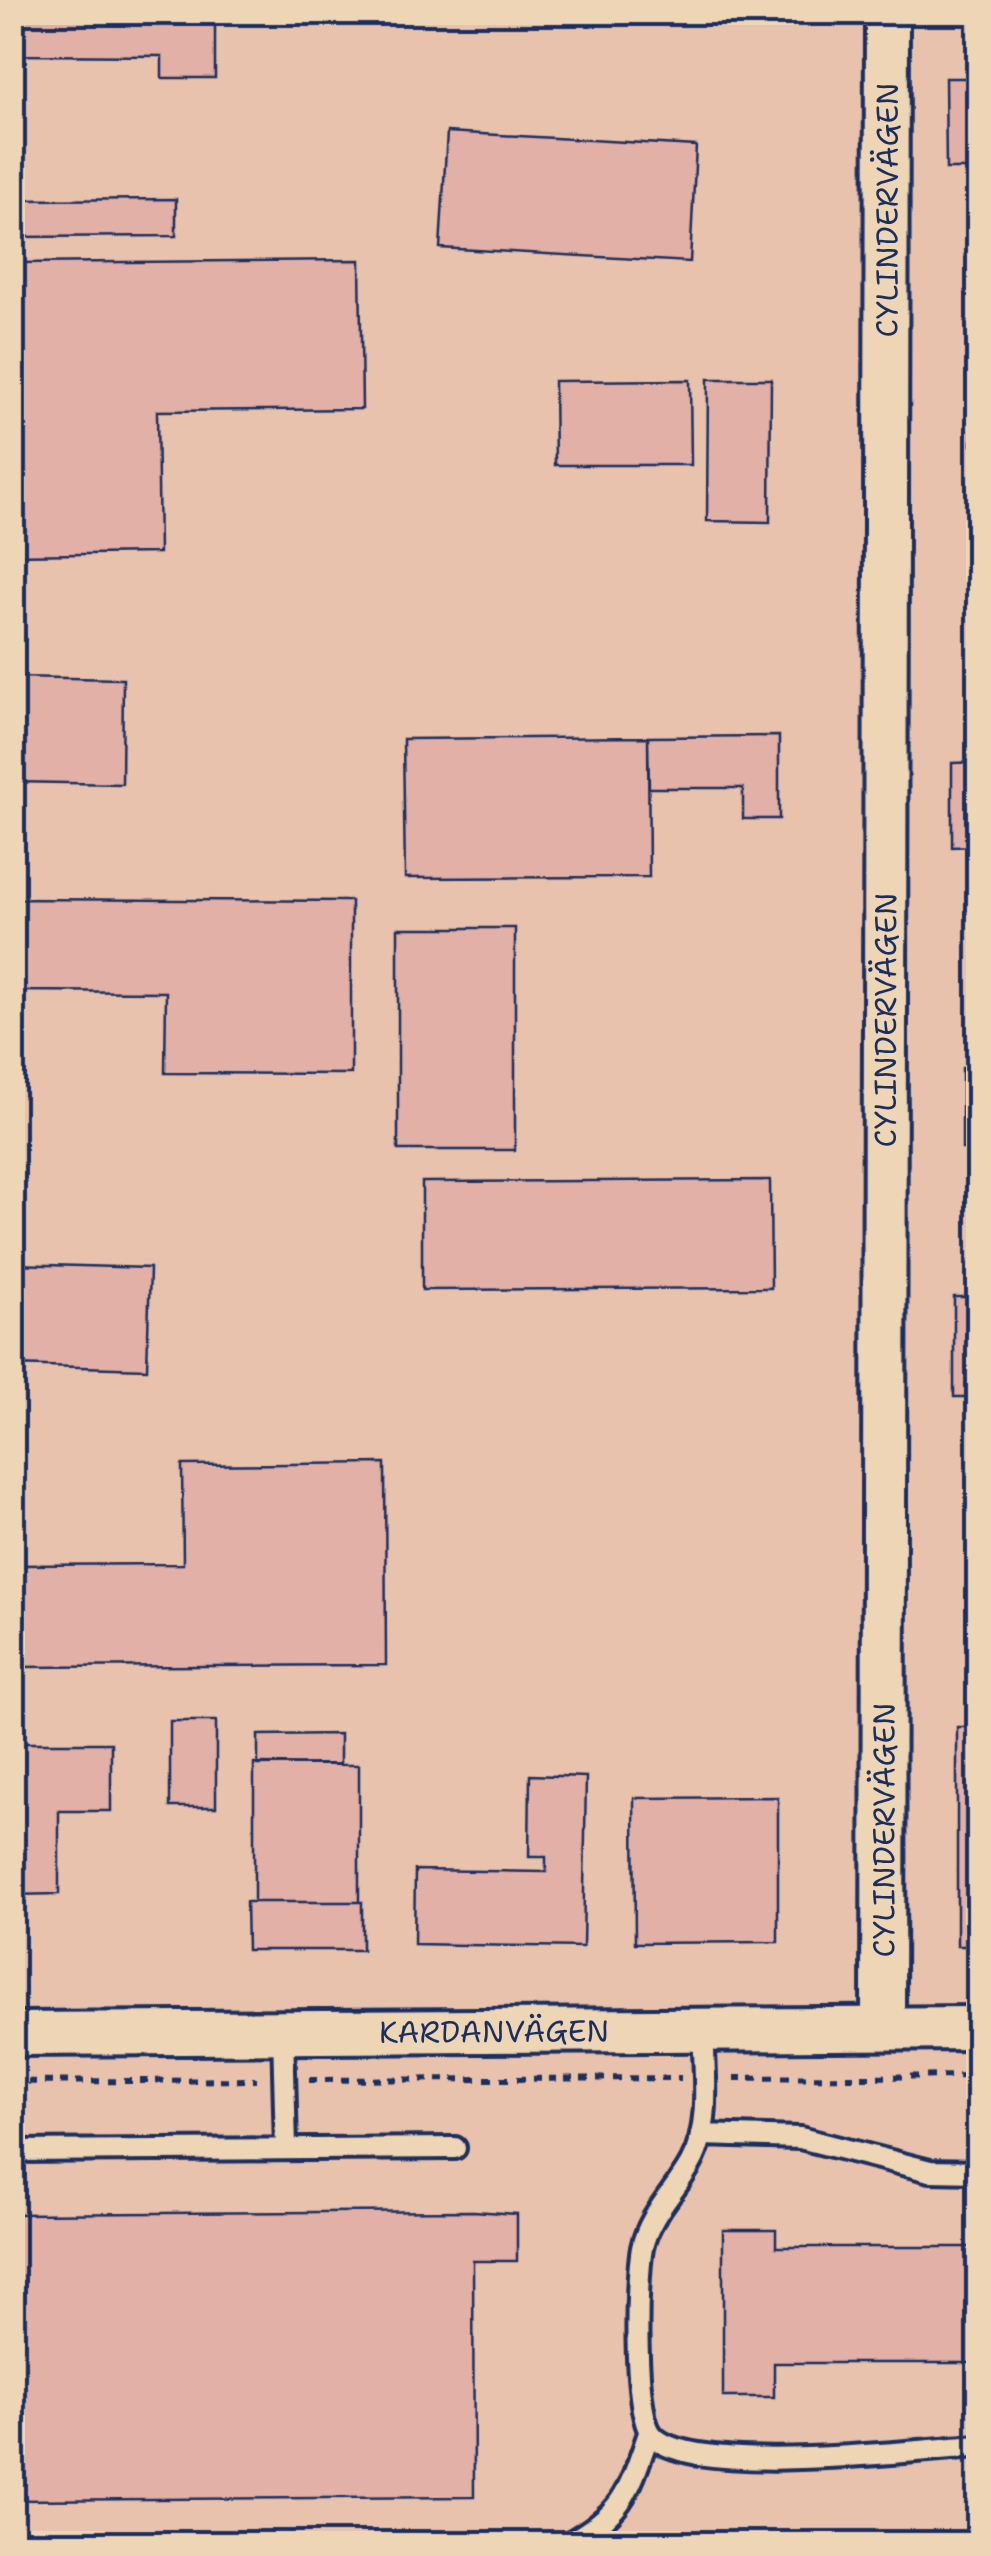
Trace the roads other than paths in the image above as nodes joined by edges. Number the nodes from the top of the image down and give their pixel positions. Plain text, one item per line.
1 (887, 12) edge
2 (883, 2028) junction
3 (978, 2028) edge
4 (703, 2029) junction
5 (283, 2032) junction
6 (12, 2034) edge
7 (702, 2135) junction
8 (455, 2148) dead end
9 (286, 2149) junction
10 (12, 2151) edge
11 (978, 2172) edge
12 (649, 2432) junction
13 (978, 2446) edge
14 (567, 2544) edge

1 - 2 street, CYLINDERVÄGEN
2 - 3 street, KARDANVÄGEN
2 - 4 street, KARDANVÄGEN
4 - 5 street, KARDANVÄGEN
4 - 7 lane
5 - 6 street, KARDANVÄGEN
5 - 9 lane
7 - 11 lane
7 - 12 lane
8 - 9 lane
9 - 10 lane
12 - 13 lane
12 - 14 lane

